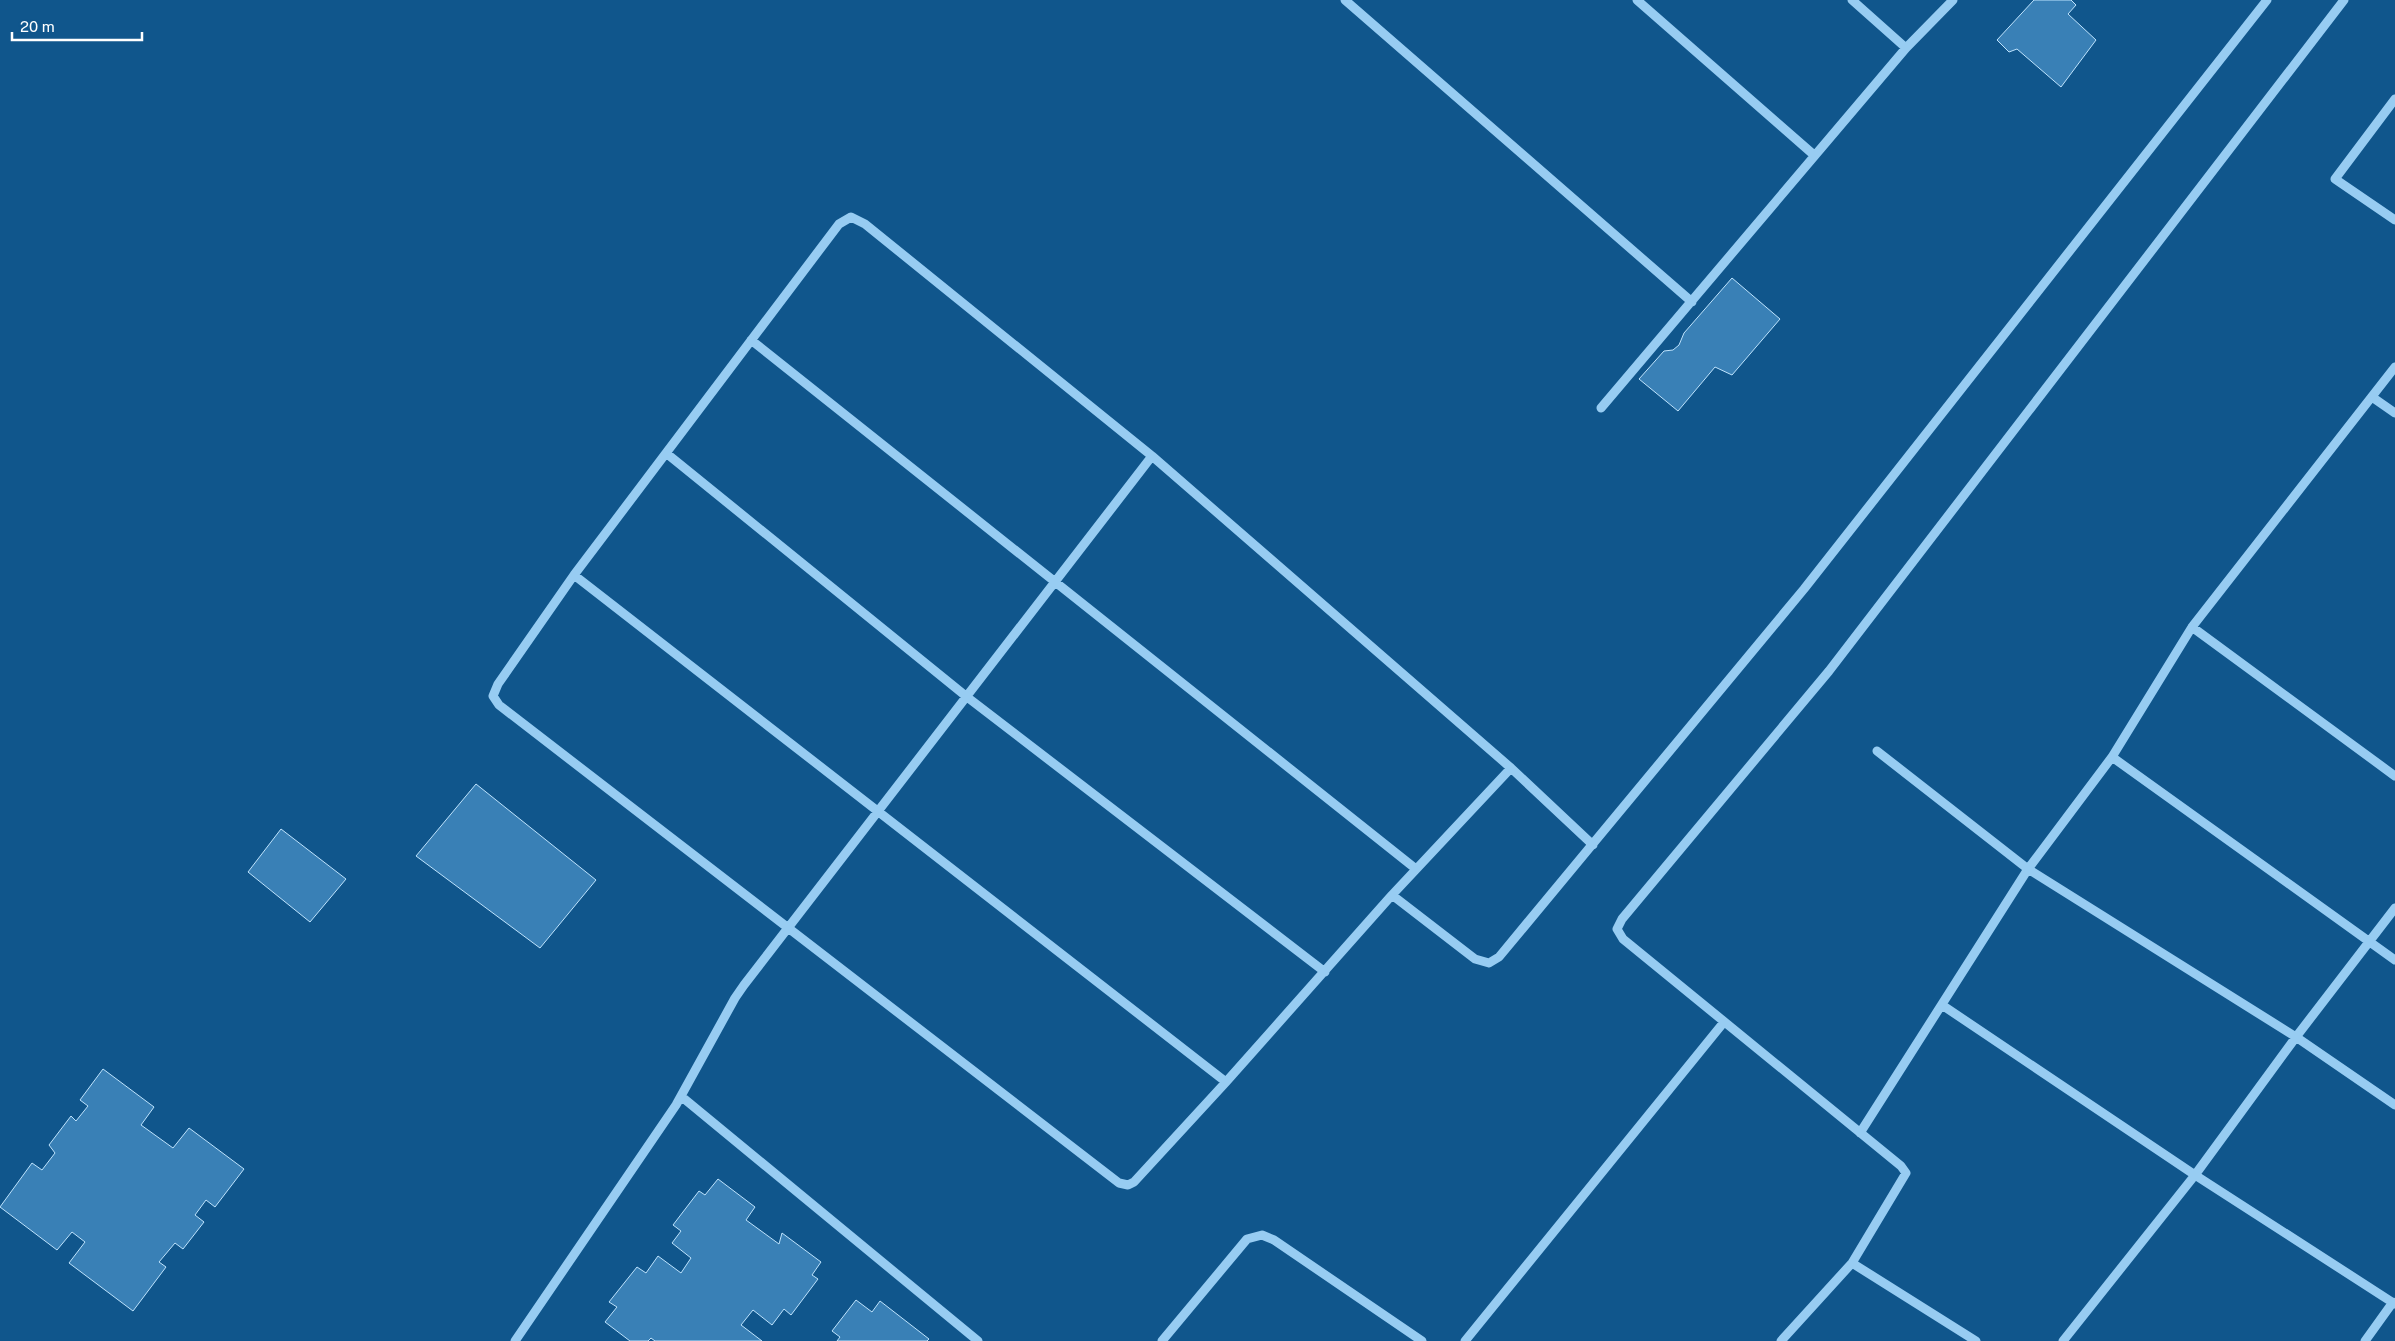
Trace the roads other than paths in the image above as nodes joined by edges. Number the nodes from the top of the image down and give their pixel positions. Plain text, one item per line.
1 (1344, 0) edge
2 (1637, 0) edge
3 (1852, 0) edge
4 (1953, 0) edge
5 (2267, 0) edge
6 (2344, 0) edge
7 (1906, 48) junction
8 (2395, 99) edge
9 (1814, 155) junction
10 (2395, 220) edge
11 (1692, 302) junction
12 (751, 340) junction
13 (2395, 368) edge
14 (2372, 397) junction
15 (1601, 408) dead end
16 (2395, 413) edge
17 (666, 454) junction
18 (1152, 456) junction
19 (574, 575) junction
20 (1056, 581) junction
21 (2192, 627) junction
22 (967, 697) junction
23 (1877, 751) dead end
24 (2112, 757) junction
25 (1511, 768) junction
26 (2395, 776) edge
27 (878, 811) junction
28 (1593, 845) junction
29 (1416, 869) junction
30 (2028, 869) junction
31 (1392, 895) junction
32 (2395, 908) edge
33 (789, 927) junction
34 (2369, 942) junction
35 (2395, 960) edge
36 (1325, 972) junction
37 (1942, 1005) junction
38 (1724, 1022) junction
39 (2296, 1037) junction
40 (1226, 1082) junction
41 (682, 1096) junction
42 (2395, 1105) edge
43 (1860, 1133) junction
44 (2194, 1175) junction
45 (1852, 1262) junction
46 (2394, 1303) edge
47 (515, 1341) edge
48 (978, 1341) edge
49 (1162, 1341) edge
50 (1422, 1341) edge
51 (1466, 1341) edge
52 (1781, 1341) edge
53 (1976, 1341) edge
54 (2063, 1341) edge
55 (2365, 1341) edge

1 - 11 street
2 - 9 street
3 - 7 street
4 - 7 street
5 - 28 street
6 - 38 street
7 - 9 street
8 - 10 street
9 - 11 street
11 - 15 street
12 - 17 street
12 - 18 street
12 - 20 street
13 - 14 street
14 - 16 street
14 - 21 street
17 - 19 street
17 - 22 street
18 - 20 street
18 - 25 street
19 - 27 street
19 - 33 street
20 - 22 street
20 - 29 street
21 - 24 street
21 - 26 street
22 - 27 street
22 - 36 street
23 - 30 street
24 - 30 street
24 - 34 street
25 - 28 street
25 - 29 street
27 - 33 street
27 - 40 street
28 - 31 street
29 - 31 street
30 - 37 street
30 - 39 street
31 - 36 street
32 - 34 street
33 - 40 street
33 - 41 street
34 - 35 street
34 - 39 street
36 - 40 street
37 - 43 street
37 - 44 street
38 - 43 street
38 - 51 street
39 - 42 street
39 - 44 street
41 - 47 street
41 - 48 street
43 - 45 street
44 - 46 street
44 - 54 street
45 - 52 street
45 - 53 street
46 - 55 street
49 - 50 street

